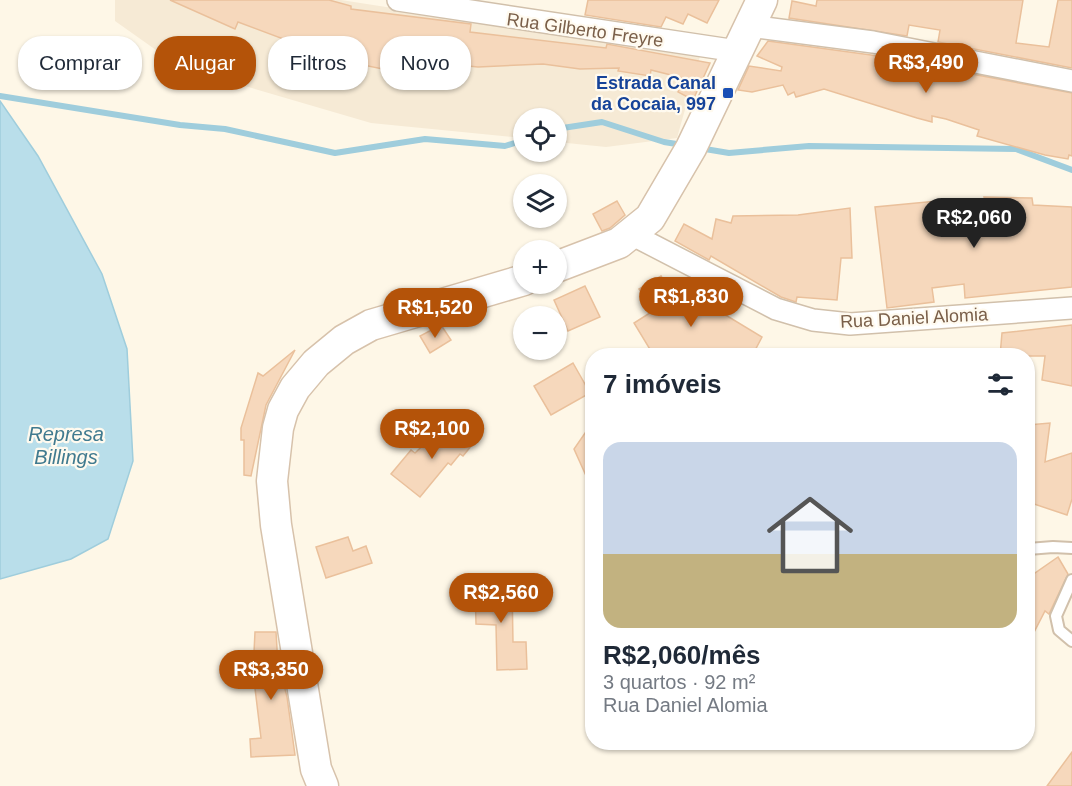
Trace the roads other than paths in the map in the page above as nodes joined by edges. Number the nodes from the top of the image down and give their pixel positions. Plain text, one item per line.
1 (398, 0) edge
2 (749, 26) edge
3 (1072, 81) edge
4 (632, 234) junction
5 (567, 263) edge
6 (513, 283) edge
7 (1072, 308) edge
8 (1035, 548) edge
9 (1072, 548) edge
10 (1072, 580) edge
11 (1072, 641) edge
12 (323, 786) edge

1 - 2 street, Rua Gilberto Freyre
2 - 3 street, Rua Gilberto Freyre
2 - 4 main road
4 - 5 main road
4 - 7 street, Rua Daniel Alomia
6 - 12 main road
8 - 9 lane
10 - 11 lane

